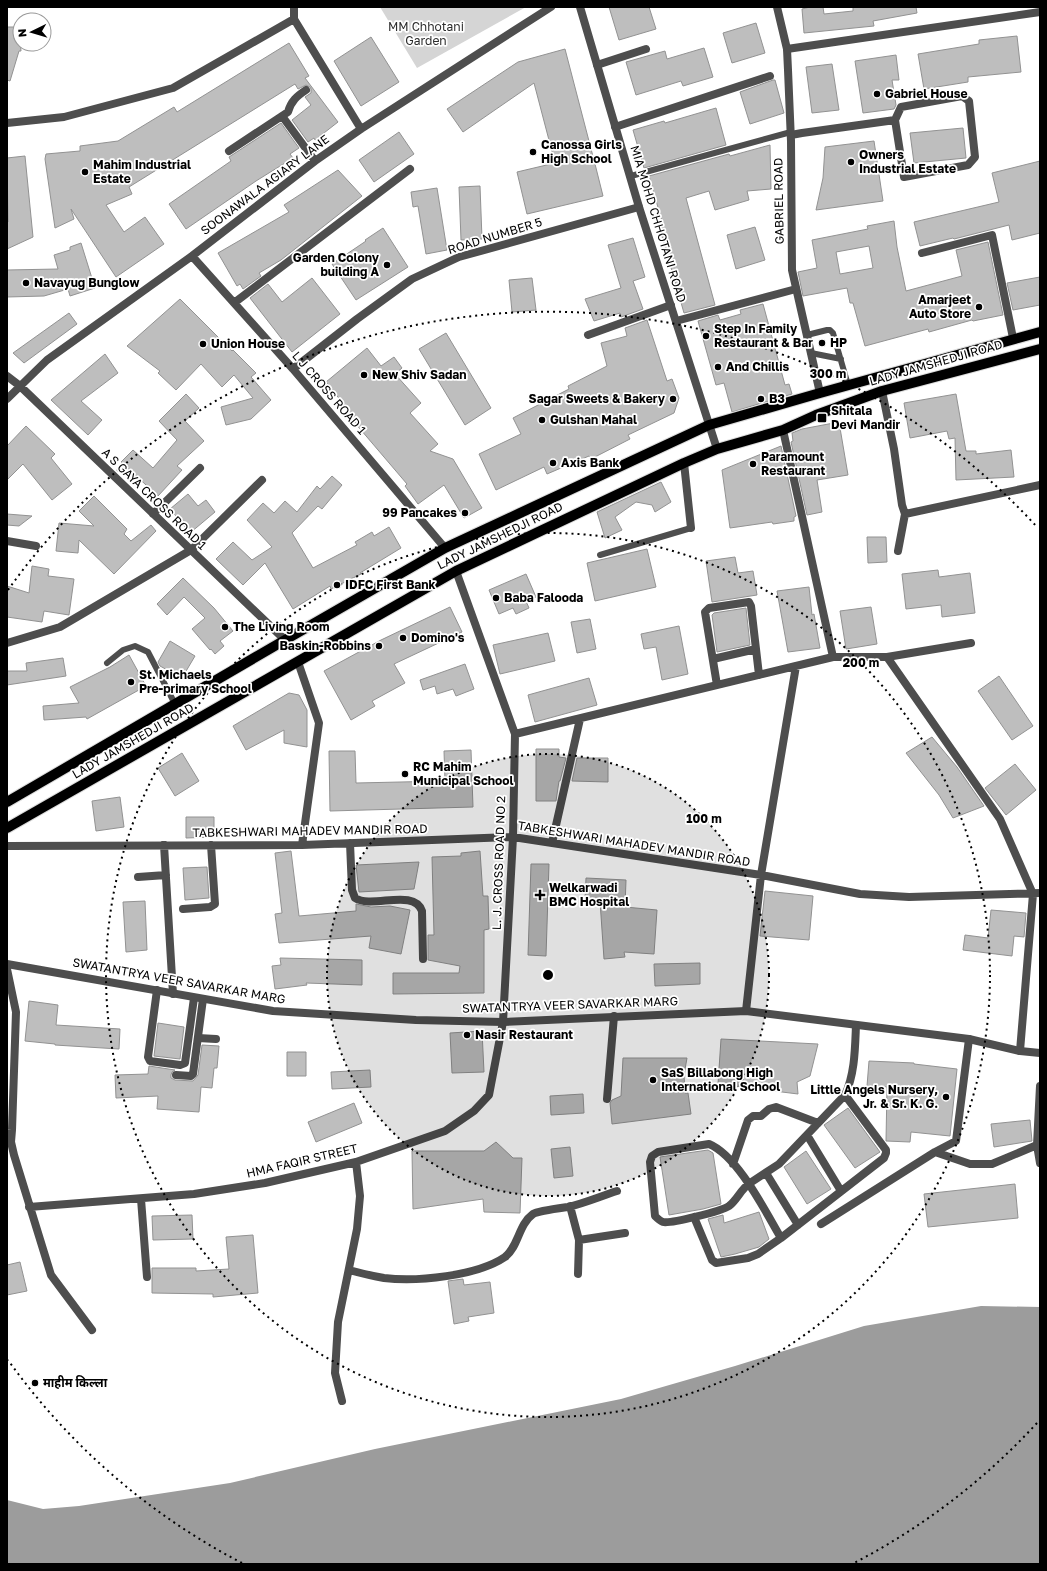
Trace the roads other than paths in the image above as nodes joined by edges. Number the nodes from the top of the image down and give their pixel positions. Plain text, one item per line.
1 (294, 7) edge
2 (551, 7) edge
3 (580, 7) edge
4 (777, 7) edge
5 (1040, 12) edge
6 (294, 19) junction
7 (646, 49) dead end
8 (787, 49) junction
9 (597, 65) junction
10 (770, 76) dead end
11 (306, 90) dead end
12 (282, 116) junction
13 (895, 120) junction
14 (7, 123) edge
15 (615, 127) junction
16 (361, 129) junction
17 (791, 134) junction
18 (229, 151) dead end
19 (315, 161) junction
20 (410, 168) dead end
21 (631, 176) junction
22 (639, 207) junction
23 (922, 253) dead end
24 (192, 256) junction
25 (796, 289) junction
26 (234, 303) junction
27 (671, 305) junction
28 (676, 321) junction
29 (1040, 332) edge
30 (588, 335) dead end
31 (807, 335) junction
32 (1013, 338) junction
33 (1040, 349) edge
34 (811, 353) junction
35 (841, 359) junction
36 (293, 370) junction
37 (7, 376) edge
38 (848, 385) junction
39 (20, 386) junction
40 (882, 391) junction
41 (820, 393) junction
42 (7, 399) edge
43 (709, 425) junction
44 (783, 430) junction
45 (717, 449) junction
46 (684, 463) junction
47 (200, 468) dead end
48 (262, 480) dead end
49 (1040, 485) edge
50 (152, 514) junction
51 (905, 514) junction
52 (692, 528) joint
53 (7, 541) edge
54 (36, 546) dead end
55 (445, 548) junction
56 (191, 550) junction
57 (898, 551) dead end
58 (600, 555) dead end
59 (456, 571) junction
60 (284, 640) junction
61 (7, 643) edge
62 (971, 643) dead end
63 (756, 649) junction
64 (833, 657) junction
65 (887, 657) junction
66 (712, 659) junction
67 (298, 662) junction
68 (107, 663) dead end
69 (796, 666) junction
70 (759, 675) junction
71 (717, 685) junction
72 (175, 704) junction
73 (580, 718) junction
74 (515, 734) junction
75 (7, 802) edge
76 (7, 828) edge
77 (513, 837) junction
78 (350, 843) junction
79 (552, 843) junction
80 (164, 845) junction
81 (211, 845) junction
82 (302, 845) junction
83 (7, 846) edge
84 (166, 875) junction
85 (761, 875) junction
86 (138, 877) dead end
87 (1037, 893) edge
88 (183, 909) dead end
89 (423, 959) dead end
90 (7, 964) edge
91 (7, 969) edge
92 (157, 990) junction
93 (173, 994) junction
94 (198, 998) junction
95 (746, 1011) junction
96 (614, 1016) junction
97 (503, 1022) junction
98 (856, 1025) junction
99 (198, 1038) junction
100 (969, 1039) junction
101 (216, 1040) dead end
102 (1020, 1051) junction
103 (1040, 1053) edge
104 (176, 1075) dead end
105 (1040, 1086) edge
106 (845, 1095) junction
107 (607, 1099) dead end
108 (818, 1123) junction
109 (807, 1135) junction
110 (1037, 1145) junction
111 (935, 1152) junction
112 (356, 1162) junction
113 (1040, 1163) edge
114 (733, 1164) junction
115 (766, 1173) junction
116 (750, 1183) junction
117 (617, 1191) dead end
118 (841, 1191) junction
119 (141, 1199) junction
120 (570, 1206) junction
121 (29, 1207) junction
122 (694, 1217) junction
123 (821, 1224) dead end
124 (798, 1225) junction
125 (625, 1233) dead end
126 (781, 1238) junction
127 (578, 1240) junction
128 (348, 1270) junction
129 (578, 1274) dead end
130 (147, 1277) dead end
131 (92, 1330) dead end
132 (342, 1401) dead end

1 - 6 street
2 - 16 street, SOONAWALA AGIARY LANE
3 - 9 street, MIA MOHD CHHOTANI ROAD
4 - 8 street, GABRIEL ROAD
5 - 8 street
6 - 14 street
6 - 16 street
7 - 9 street
8 - 17 street, GABRIEL ROAD
9 - 15 street, MIA MOHD CHHOTANI ROAD
10 - 15 street
11 - 12 street
12 - 18 street
12 - 19 street
13 - 13 street
13 - 17 street
15 - 21 street, MIA MOHD CHHOTANI ROAD
16 - 19 street, SOONAWALA AGIARY LANE
17 - 21 lane
17 - 25 street, GABRIEL ROAD
19 - 24 street, SOONAWALA AGIARY LANE
20 - 26 street
21 - 22 street, MIA MOHD CHHOTANI ROAD
22 - 27 street, MIA MOHD CHHOTANI ROAD
22 - 36 street, ROAD NUMBER 5
23 - 32 street
24 - 26 street, L J CROSS ROAD 1
24 - 39 street, SOONAWALA AGIARY LANE
25 - 28 street
25 - 31 street, GABRIEL ROAD
26 - 36 street, L J CROSS ROAD 1
27 - 28 street, MIA MOHD CHHOTANI ROAD
27 - 30 street
28 - 43 street, MIA MOHD CHHOTANI ROAD
29 - 32 main road, LADY JAMSHEDJI ROAD
31 - 34 street, GABRIEL ROAD
31 - 35 lane
32 - 38 main road, LADY JAMSHEDJI ROAD
33 - 40 main road, LADY JAMSHEDJI ROAD
34 - 35 lane
34 - 41 street, GABRIEL ROAD
35 - 38 lane
36 - 55 street, L J CROSS ROAD 1
37 - 39 street, A S GAYA CROSS ROAD 1
38 - 41 main road, LADY JAMSHEDJI ROAD
39 - 42 street, SOONAWALA AGIARY LANE
39 - 50 street, A S GAYA CROSS ROAD 1
40 - 44 main road, LADY JAMSHEDJI ROAD
40 - 51 street
41 - 43 main road, LADY JAMSHEDJI ROAD
43 - 45 street, MIA MOHD CHHOTANI ROAD
43 - 55 main road, LADY JAMSHEDJI ROAD
44 - 45 main road, LADY JAMSHEDJI ROAD
44 - 64 street
45 - 46 main road, LADY JAMSHEDJI ROAD
46 - 52 street
46 - 59 main road, LADY JAMSHEDJI ROAD
47 - 50 street
48 - 56 street
49 - 51 street
50 - 56 street, A S GAYA CROSS ROAD 1
51 - 57 street
52 - 58 lane
53 - 54 street
55 - 60 main road, LADY JAMSHEDJI ROAD
56 - 60 street, A S GAYA CROSS ROAD 1
56 - 61 street
59 - 67 main road, LADY JAMSHEDJI ROAD
59 - 74 street, L. J. CROSS ROAD NO 2
60 - 72 main road, LADY JAMSHEDJI ROAD
62 - 65 street
63 - 66 street
63 - 66 street
63 - 70 street
64 - 65 street
64 - 69 street
65 - 87 street
66 - 71 street
67 - 76 main road, LADY JAMSHEDJI ROAD
67 - 82 street
68 - 72 lane
69 - 70 street
69 - 85 street
70 - 71 street
71 - 73 street
72 - 75 main road, LADY JAMSHEDJI ROAD
73 - 74 street
73 - 79 street
74 - 77 street, L. J. CROSS ROAD NO 2
77 - 78 street, TABKESHWARI MAHADEV MANDIR ROAD
77 - 79 street, TABKESHWARI MAHADEV MANDIR ROAD
77 - 97 street, L. J. CROSS ROAD NO 2
78 - 82 street, TABKESHWARI MAHADEV MANDIR ROAD
78 - 89 street
79 - 85 street, TABKESHWARI MAHADEV MANDIR ROAD
80 - 81 street, TABKESHWARI MAHADEV MANDIR ROAD
80 - 83 street, TABKESHWARI MAHADEV MANDIR ROAD
80 - 84 street
81 - 82 street, TABKESHWARI MAHADEV MANDIR ROAD
81 - 88 street
84 - 86 street
84 - 93 street
85 - 87 street, TABKESHWARI MAHADEV MANDIR ROAD
85 - 95 street
87 - 102 street
90 - 92 street, SWATANTRYA VEER SAVARKAR MARG
91 - 121 street
92 - 93 street, SWATANTRYA VEER SAVARKAR MARG
92 - 94 street
93 - 94 street, SWATANTRYA VEER SAVARKAR MARG
94 - 97 street, SWATANTRYA VEER SAVARKAR MARG
94 - 99 street
95 - 96 street, SWATANTRYA VEER SAVARKAR MARG
95 - 98 street, SWATANTRYA VEER SAVARKAR MARG
96 - 97 street, SWATANTRYA VEER SAVARKAR MARG
96 - 107 street
97 - 112 street, HMA FAQIR STREET
98 - 100 street, SWATANTRYA VEER SAVARKAR MARG
98 - 106 street
99 - 101 street
99 - 104 street
100 - 102 street, SWATANTRYA VEER SAVARKAR MARG
100 - 111 street
102 - 103 street, SWATANTRYA VEER SAVARKAR MARG
105 - 110 street
106 - 108 street
106 - 118 street
108 - 109 street
108 - 114 street
109 - 115 street
109 - 118 street
110 - 111 street
110 - 113 street
111 - 123 street
112 - 119 street, HMA FAQIR STREET
112 - 128 street
114 - 116 street
114 - 122 street
115 - 116 street
115 - 124 street
116 - 122 street
116 - 126 street
117 - 120 street
118 - 124 street
119 - 121 street, HMA FAQIR STREET
119 - 130 street
120 - 127 street
120 - 128 street
121 - 131 street
122 - 126 street
124 - 126 street
125 - 127 street
127 - 129 street
128 - 132 street

